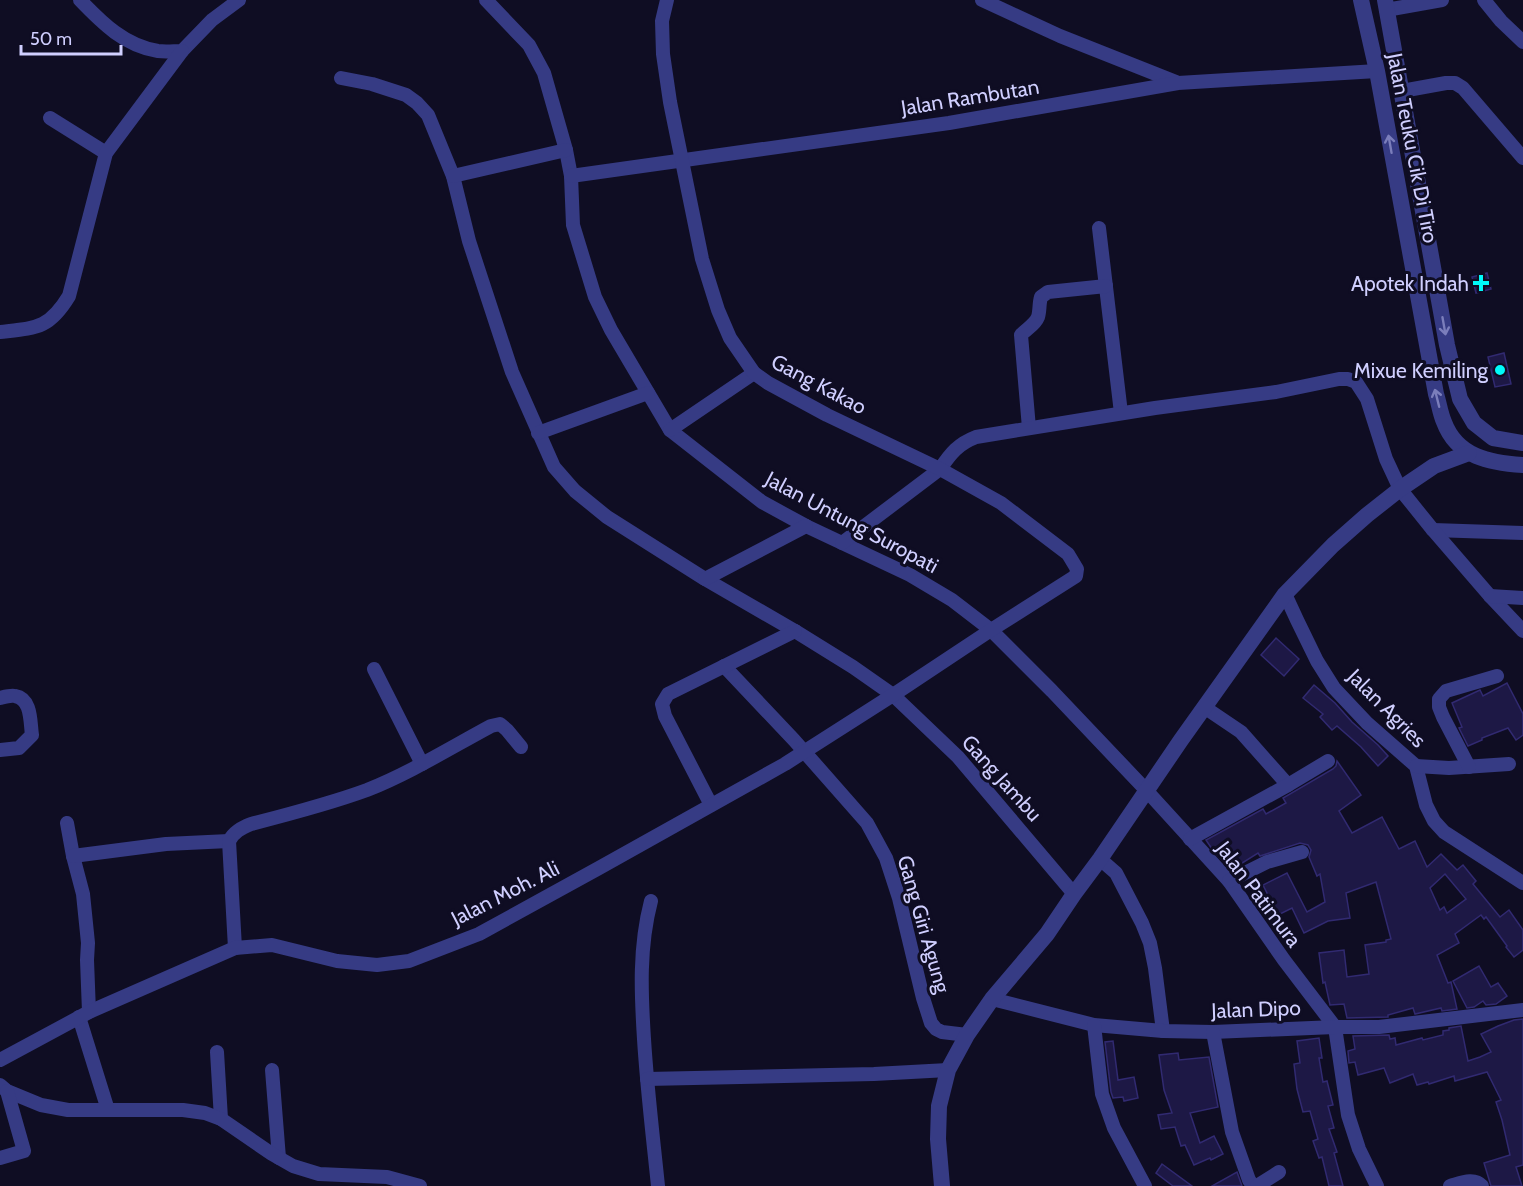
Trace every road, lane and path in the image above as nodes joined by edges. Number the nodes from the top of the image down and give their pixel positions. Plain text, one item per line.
1 (80, 0) edge
2 (239, 0) edge
3 (486, 0) edge
4 (667, 0) edge
5 (982, 0) edge
6 (1360, 0) edge
7 (1442, 0) edge
8 (1484, 0) edge
9 (1389, 5) edge
10 (1523, 42) edge
11 (182, 51) junction
12 (1377, 71) junction
13 (341, 78) dead end
14 (1178, 83) junction
15 (1402, 91) junction
16 (50, 118) dead end
17 (566, 150) junction
18 (106, 153) junction
19 (1523, 158) edge
20 (681, 159) junction
21 (1415, 165) junction
22 (1394, 168) junction
23 (453, 176) junction
24 (571, 176) junction
25 (1425, 216) junction
26 (1404, 221) junction
27 (1099, 228) dead end
28 (1106, 286) junction
29 (0, 332) edge
30 (754, 373) junction
31 (648, 393) junction
32 (1121, 413) junction
33 (1029, 428) junction
34 (670, 430) junction
35 (538, 433) junction
36 (1450, 433) junction
37 (1523, 443) edge
38 (1469, 453) junction
39 (1523, 465) edge
40 (1434, 466) junction
41 (940, 469) junction
42 (1400, 489) junction
43 (806, 526) junction
44 (1433, 530) junction
45 (1523, 533) edge
46 (842, 543) junction
47 (705, 579) junction
48 (1286, 594) junction
49 (1490, 596) junction
50 (1523, 598) edge
51 (991, 630) junction
52 (795, 631) junction
53 (1523, 631) edge
54 (724, 666) junction
55 (374, 669) dead end
56 (1497, 676) dead end
57 (893, 695) junction
58 (0, 698) edge
59 (1204, 707) junction
60 (521, 747) dead end
61 (0, 750) edge
62 (803, 752) junction
63 (1328, 761) dead end
64 (422, 764) junction
65 (1509, 764) dead end
66 (1416, 766) junction
67 (1469, 767) junction
68 (1288, 785) junction
69 (1146, 790) junction
70 (711, 805) junction
71 (67, 823) dead end
72 (1190, 839) junction
73 (229, 841) junction
74 (1302, 852) dead end
75 (73, 856) junction
76 (1100, 859) junction
77 (1229, 881) junction
78 (1523, 884) edge
79 (1074, 894) junction
80 (651, 901) dead end
81 (235, 948) junction
82 (992, 999) junction
83 (1523, 1010) edge
84 (84, 1015) junction
85 (1094, 1025) junction
86 (1335, 1027) junction
87 (1163, 1031) junction
88 (1213, 1032) junction
89 (967, 1035) junction
90 (217, 1052) dead end
91 (0, 1060) edge
92 (272, 1070) dead end
93 (948, 1070) junction
94 (646, 1079) junction
95 (4, 1088) edge
96 (108, 1110) junction
97 (221, 1119) junction
98 (0, 1158) edge
99 (279, 1158) junction
100 (1279, 1172) dead end
101 (420, 1186) edge
102 (658, 1186) edge
103 (942, 1186) edge
104 (1145, 1186) edge
105 (1255, 1186) edge
106 (1377, 1186) edge
107 (1450, 1186) edge
108 (1482, 1186) edge

1 - 11 street
2 - 11 street
3 - 17 street, Jalan Untung Suropati
4 - 20 street, Gang Kakao
5 - 14 street
6 - 12 street, Jalan Teuku Cik Di Tiro
7 - 9 street
8 - 10 street
9 - 15 street, Jalan Teuku Cik Di Tiro
11 - 18 street
12 - 14 street, Jalan Rambutan
22 -> 12 street, Jalan Teuku Cik Di Tiro
13 - 23 street, Gang Jambu
14 - 20 street, Jalan Rambutan
15 - 19 street
15 - 21 street, Jalan Teuku Cik Di Tiro
16 - 18 street
17 - 23 street
17 - 24 street, Jalan Untung Suropati
18 - 29 street
20 - 24 street, Jalan Rambutan
20 - 30 street, Gang Kakao
21 - 22 street
21 - 25 street, Jalan Teuku Cik Di Tiro
22 - 26 street, Jalan Teuku Cik Di Tiro
23 - 35 street, Gang Jambu
24 - 31 street, Jalan Untung Suropati
25 - 26 street
25 -> 37 street, Jalan Teuku Cik Di Tiro
36 -> 26 street, Jalan Teuku Cik Di Tiro
27 - 28 street
28 - 32 street
28 - 33 street
30 - 34 street
30 - 41 street, Gang Kakao
31 - 34 street, Jalan Untung Suropati
31 - 35 street
32 - 33 street
32 - 42 street
33 - 41 street
34 - 43 street, Jalan Untung Suropati
35 - 47 street, Gang Jambu
36 - 38 street, Jalan Teuku Cik Di Tiro
36 - 40 street
38 - 39 street, Jalan Teuku Cik Di Tiro
38 - 40 street
40 - 42 street
41 - 46 street
41 - 51 street, Gang Kakao
42 - 44 street
42 - 48 street
43 - 46 street, Jalan Untung Suropati
43 - 47 street
44 - 45 street
44 - 49 street
46 - 51 street, Jalan Untung Suropati
47 - 52 street, Gang Jambu
48 - 59 street
48 - 66 street, Jalan Agries
49 - 50 street
49 - 53 street
51 - 57 street, Jalan Moh. Ali
51 - 69 street, Jalan Untung Suropati
52 - 54 street
52 - 57 street, Gang Jambu
54 - 62 street, Gang Giri Agung
54 - 70 street
55 - 64 street
56 - 67 street
57 - 62 street, Jalan Moh. Ali
57 - 79 street, Gang Jambu
58 - 61 street
59 - 68 street
59 - 69 street
60 - 64 street
62 - 70 street, Jalan Moh. Ali
62 - 89 street, Gang Giri Agung
63 - 68 street
64 - 73 street
65 - 67 street
66 - 67 street
66 - 78 street, Jalan Agries
68 - 72 street
69 - 72 street, Jalan Patimura
69 - 76 street
70 - 81 street, Jalan Moh. Ali
71 - 75 street
72 - 77 street, Jalan Patimura
73 - 75 street
73 - 81 street
74 - 77 street
75 - 84 street
76 - 79 street
76 - 87 street
77 - 86 street, Jalan Patimura
79 - 82 street
80 - 94 street
81 - 84 street, Jalan Moh. Ali
82 - 85 street, Jalan Dipo
82 - 89 street
83 - 86 street, Jalan Dipo
84 - 91 street, Jalan Moh. Ali
84 - 96 street
85 - 87 street, Jalan Dipo
85 - 104 street
86 - 88 street, Jalan Dipo
86 - 106 street
87 - 88 street, Jalan Dipo
88 - 105 street
89 - 93 street
90 - 97 street
92 - 99 street
93 - 94 street
93 - 103 street
94 - 102 street
95 - 96 street
95 - 98 street
96 - 97 street
97 - 99 street
99 - 101 street
100 - 105 street
107 - 108 street

